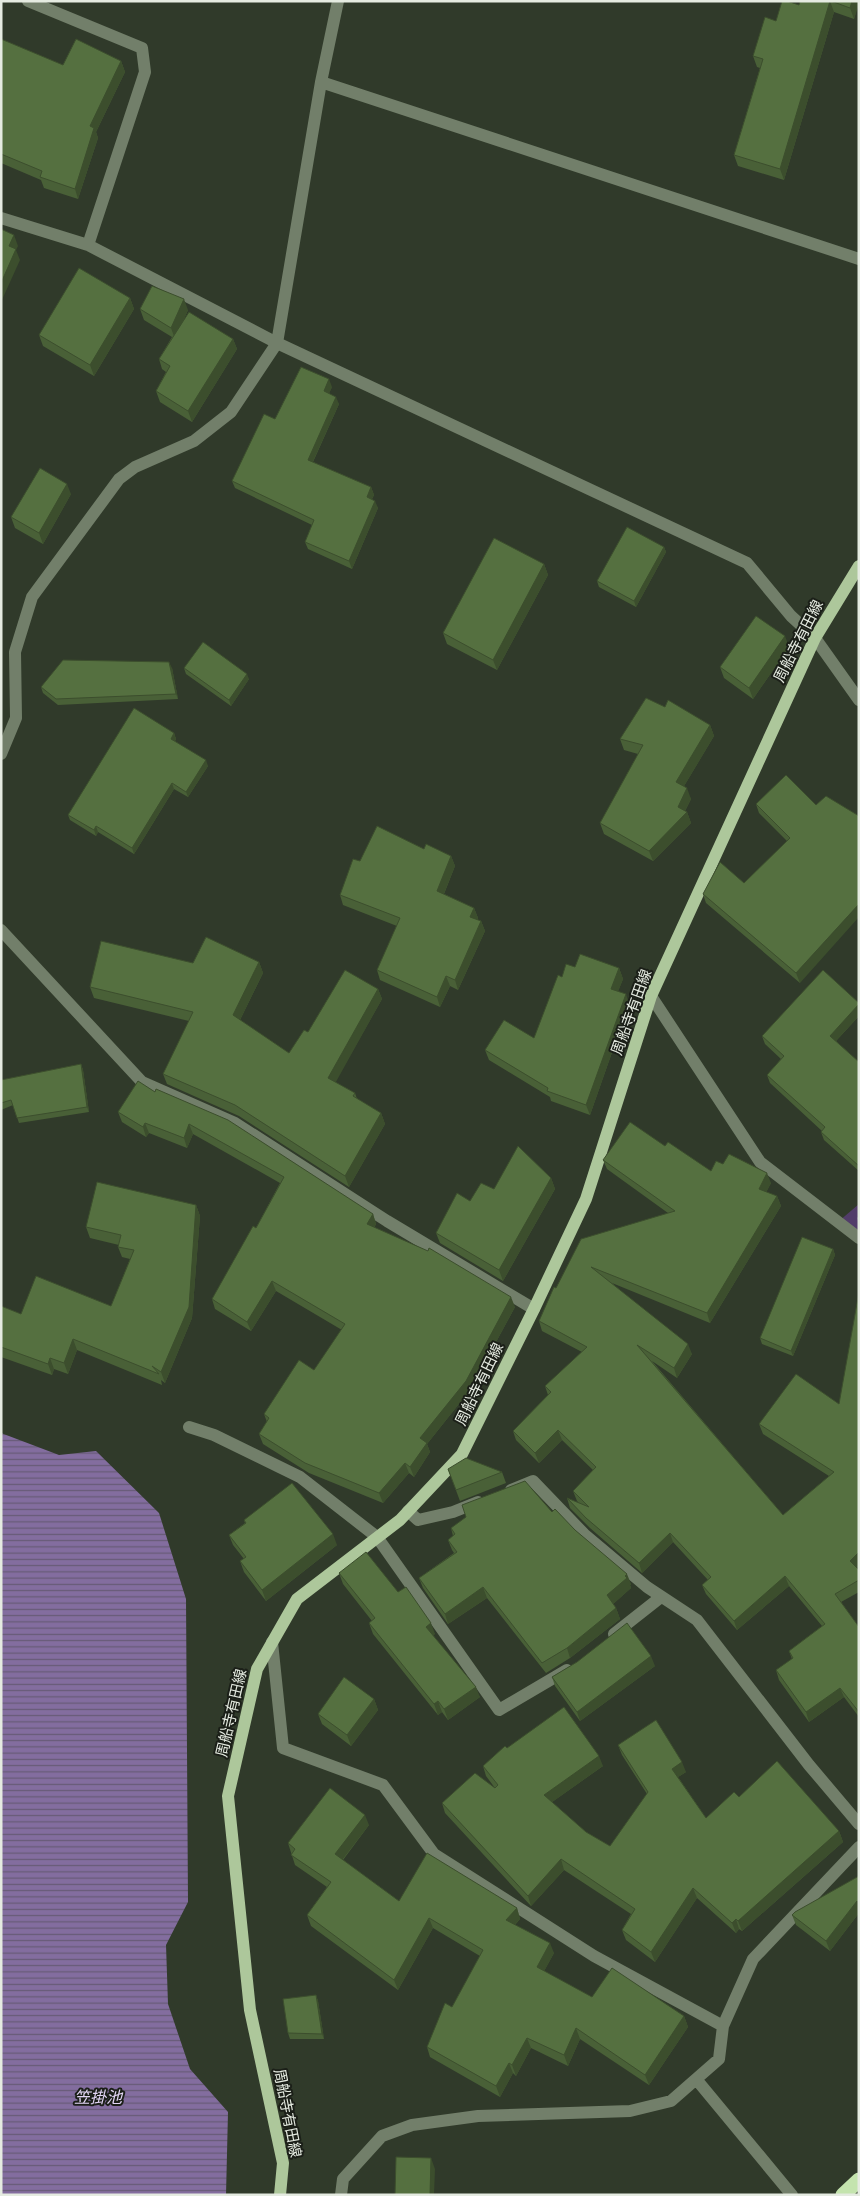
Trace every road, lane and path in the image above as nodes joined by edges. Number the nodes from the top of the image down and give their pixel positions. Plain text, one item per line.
1 (28, 1) edge
2 (338, 1) edge
3 (322, 82) junction
4 (1, 218) edge
5 (88, 245) junction
6 (859, 259) edge
7 (277, 344) junction
8 (859, 566) edge
9 (815, 638) junction
10 (859, 700) edge
11 (1, 754) edge
12 (1, 930) edge
13 (651, 996) junction
14 (859, 1238) edge
15 (534, 1309) junction
16 (189, 1427) dead end
17 (408, 1511) junction
18 (376, 1537) junction
19 (661, 1596) junction
20 (272, 1642) junction
21 (604, 1642) edge
22 (575, 1665) edge
23 (859, 1824) edge
24 (859, 1847) edge
25 (723, 2026) junction
26 (696, 2079) junction
27 (859, 2180) edge
28 (280, 2195) edge
29 (341, 2195) edge
30 (792, 2195) edge
31 (843, 2195) edge

1 - 5 street
2 - 3 street
3 - 6 street
3 - 7 street
4 - 5 street
5 - 7 street
7 - 9 street
7 - 11 street
8 - 9 main road, 周船寺有田線
9 - 10 street
9 - 13 main road, 周船寺有田線
12 - 15 street
13 - 14 street
13 - 15 main road, 周船寺有田線
15 - 17 main road, 周船寺有田線
16 - 18 street
17 - 18 main road, 周船寺有田線
17 - 19 street
18 - 20 main road, 周船寺有田線
18 - 22 street
19 - 21 street
19 - 23 street
20 - 25 street
20 - 28 main road, 周船寺有田線
24 - 25 street
25 - 26 street
26 - 29 street
26 - 30 street
27 - 31 highway

